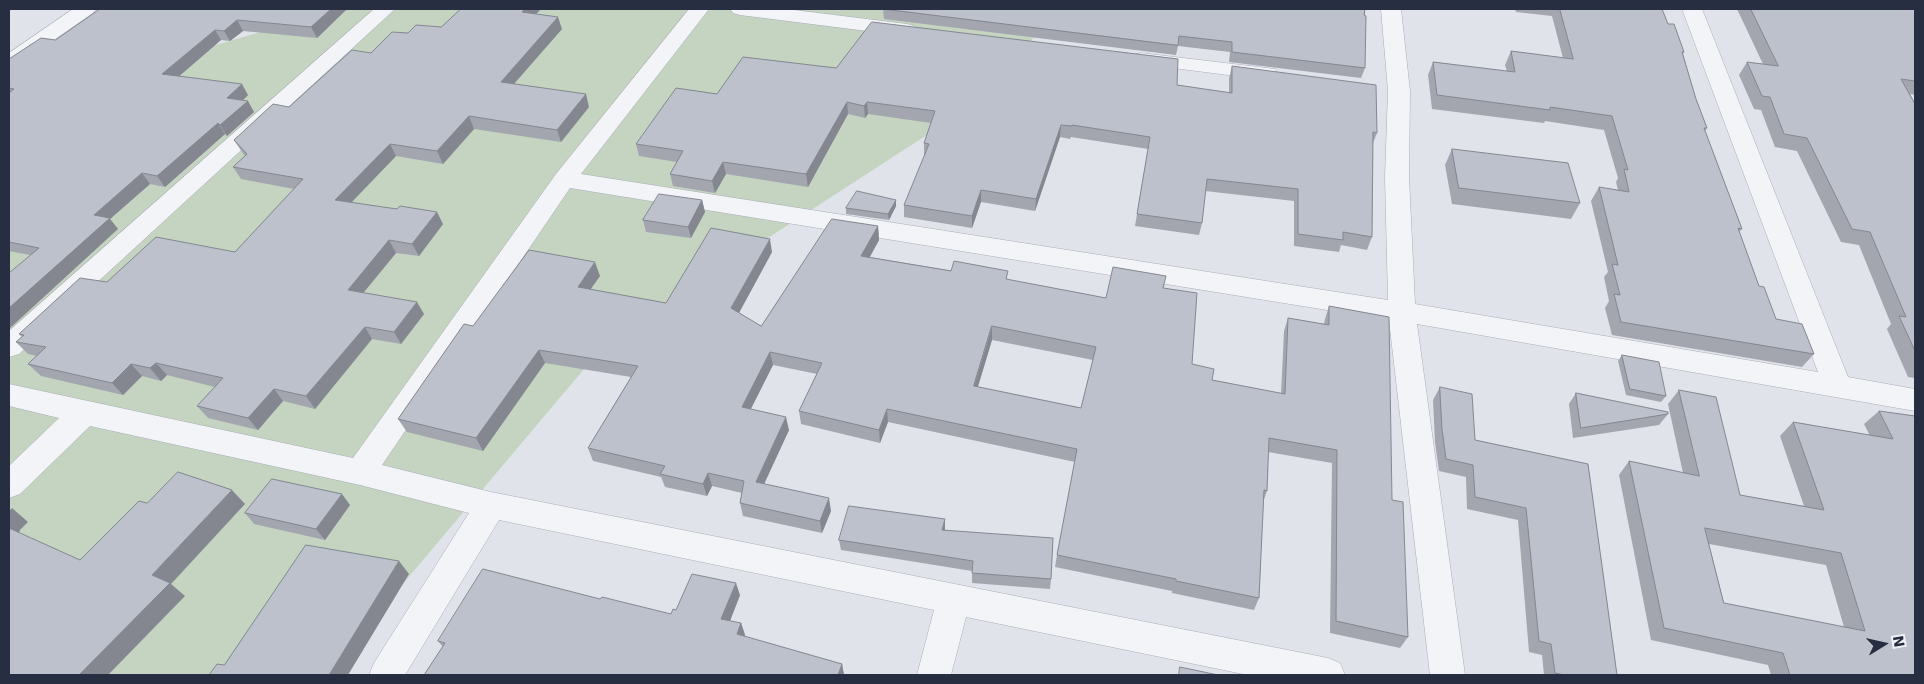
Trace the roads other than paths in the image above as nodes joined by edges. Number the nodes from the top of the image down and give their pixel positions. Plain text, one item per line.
1 (86, 9) edge
2 (385, 9) edge
3 (699, 9) edge
4 (740, 9) edge
5 (1391, 9) edge
6 (1692, 9) edge
7 (927, 32) edge
8 (1124, 56) edge
9 (9, 62) edge
10 (1291, 77) edge
11 (564, 179) junction
12 (1402, 312) junction
13 (9, 347) edge
14 (1838, 388) junction
15 (9, 395) edge
16 (1915, 400) edge
17 (84, 413) junction
18 (360, 472) junction
19 (9, 485) edge
20 (491, 505) junction
21 (954, 598) junction
22 (386, 675) edge
23 (934, 675) edge
24 (1328, 675) edge
25 (1447, 675) edge

1 - 9 street
2 - 13 street
3 - 11 street
4 - 7 street
5 - 12 street
6 - 14 street
8 - 10 street
11 - 12 street
11 - 18 street
12 - 14 street
12 - 25 street
14 - 16 street
15 - 17 street
17 - 18 street
17 - 19 street
18 - 20 street
20 - 21 street
20 - 22 street
21 - 23 street
21 - 24 street

